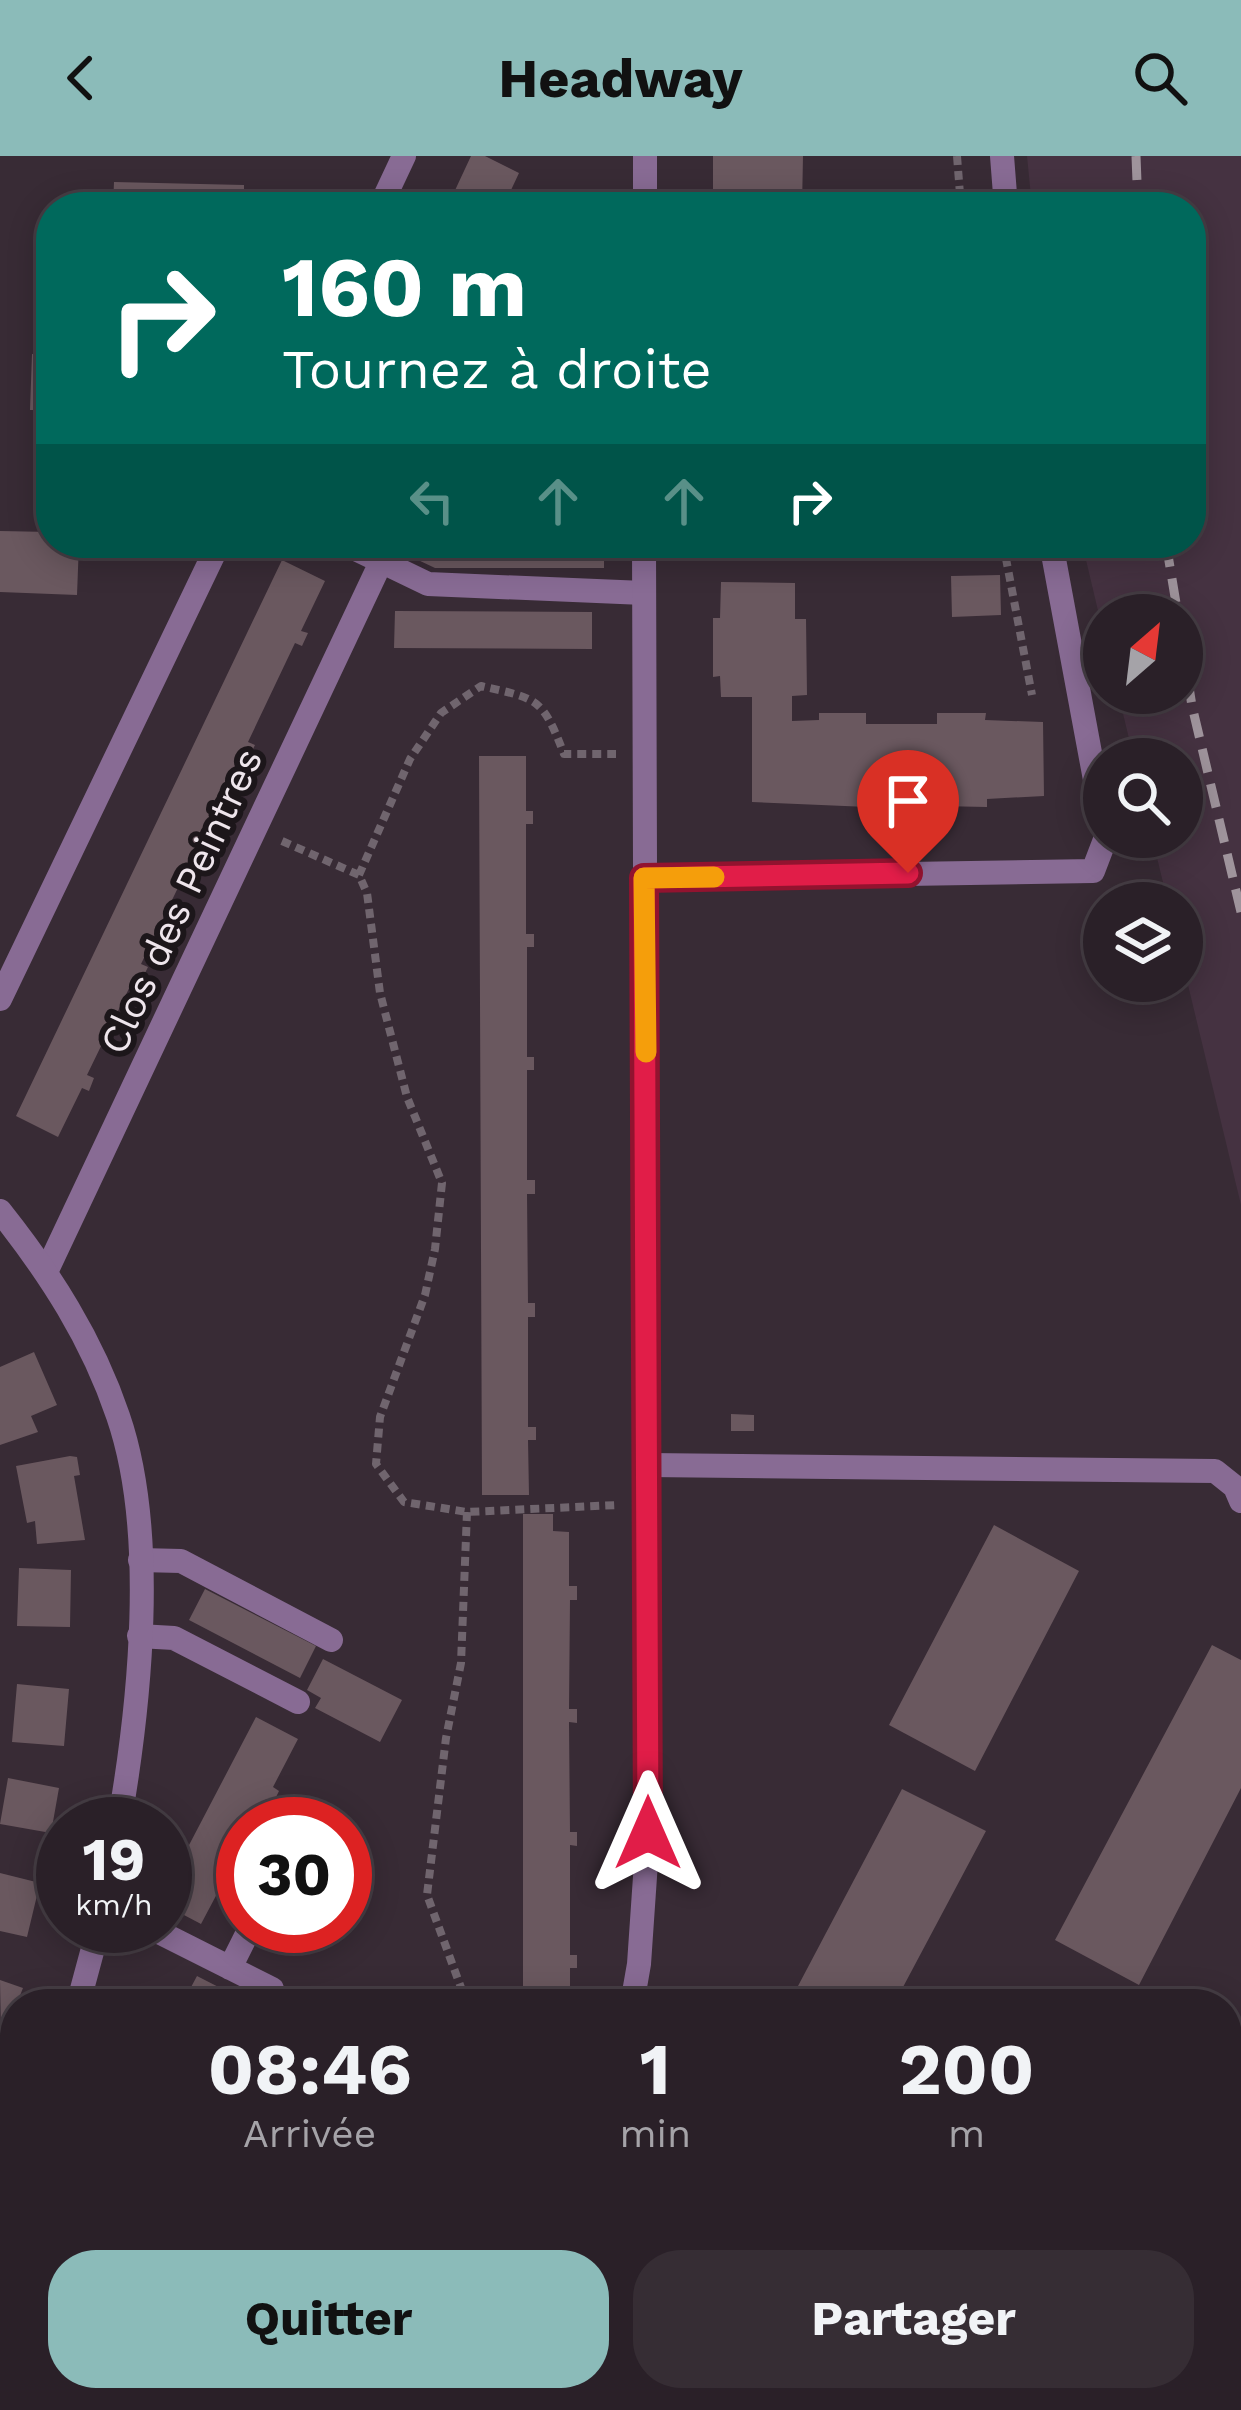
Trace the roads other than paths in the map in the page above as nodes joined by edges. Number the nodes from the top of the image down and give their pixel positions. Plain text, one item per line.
1 (404, 156) edge
2 (645, 156) edge
3 (1002, 156) edge
4 (387, 192) edge
5 (645, 192) edge
6 (1005, 192) edge
7 (212, 558) edge
8 (373, 558) edge
9 (644, 558) edge
10 (1055, 558) edge
11 (381, 562) junction
12 (644, 593) junction
13 (1088, 738) edge
14 (1097, 858) edge
15 (644, 878) junction
16 (0, 999) edge
17 (0, 1211) edge
18 (47, 1270) junction
19 (648, 1465) junction
20 (1241, 1502) edge
21 (140, 1560) junction
22 (140, 1636) junction
23 (331, 1640) dead end
24 (298, 1702) dead end
25 (124, 1797) edge
26 (192, 1949) edge
27 (92, 1953) edge
28 (238, 1953) edge
29 (230, 1968) junction
30 (82, 1989) edge
31 (272, 1989) edge
32 (635, 1989) edge

1 - 4 street
2 - 5 street
3 - 6 street
7 - 16 street
8 - 11 street
9 - 12 street
10 - 13 street
11 - 12 street
11 - 18 street, Clos des Peintres
12 - 15 street
14 - 15 street
15 - 19 street
17 - 18 street
18 - 21 street
19 - 20 street
19 - 32 street
21 - 22 street
21 - 23 street
22 - 24 street
22 - 25 street
26 - 29 street
27 - 30 street
28 - 29 street
29 - 31 street

